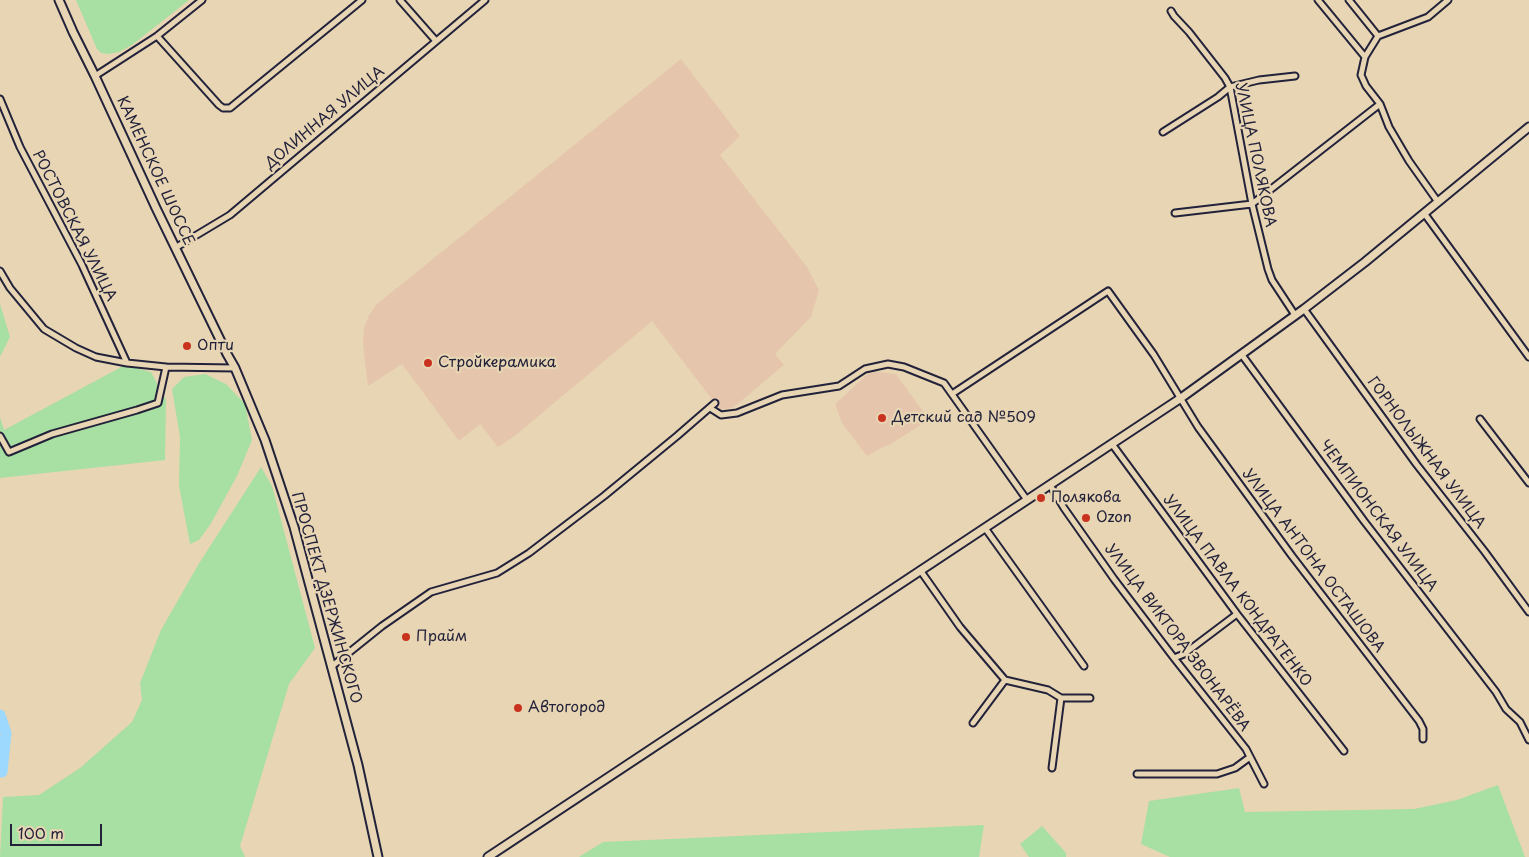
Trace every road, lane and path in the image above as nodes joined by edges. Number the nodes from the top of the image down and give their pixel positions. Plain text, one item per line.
1 (59, 0) edge
2 (202, 0) edge
3 (362, 0) edge
4 (400, 0) edge
5 (485, 0) edge
6 (1318, 0) edge
7 (1349, 0) edge
8 (1448, 0) edge
9 (1171, 11) dead end
10 (157, 36) junction
11 (1378, 36) junction
12 (436, 41) junction
13 (1365, 57) junction
14 (95, 76) junction
15 (1295, 76) dead end
16 (1230, 87) junction
17 (0, 99) edge
18 (1380, 104) junction
19 (1529, 127) edge
20 (1163, 132) dead end
21 (1438, 202) junction
22 (1252, 204) junction
23 (1175, 213) dead end
24 (1424, 213) junction
25 (175, 248) junction
26 (0, 271) edge
27 (1304, 309) junction
28 (1295, 315) junction
29 (227, 354) joint
30 (1242, 355) junction
31 (1529, 357) edge
32 (126, 363) junction
33 (166, 367) junction
34 (235, 368) junction
35 (952, 394) junction
36 (1180, 398) junction
37 (715, 403) dead end
38 (710, 408) junction
39 (1480, 419) dead end
40 (0, 436) edge
41 (1112, 444) junction
42 (1529, 483) edge
43 (1050, 485) junction
44 (1027, 500) junction
45 (985, 528) junction
46 (920, 570) junction
47 (1529, 612) edge
48 (1238, 614) junction
49 (1174, 658) junction
50 (1084, 666) dead end
51 (331, 667) junction
52 (1005, 680) junction
53 (1060, 698) junction
54 (1090, 698) dead end
55 (974, 723) dead end
56 (1423, 739) dead end
57 (1529, 740) edge
58 (1344, 751) dead end
59 (1250, 757) junction
60 (1052, 768) dead end
61 (1137, 774) dead end
62 (1264, 784) dead end
63 (378, 857) edge
64 (488, 857) edge

1 - 14 street, КАМЕНСКОЕ ШОССЕ
2 - 10 street
3 - 10 street
4 - 12 street
5 - 12 street, ДОЛИННАЯ УЛИЦА
6 - 13 street
7 - 11 street
8 - 11 street
9 - 16 street, УЛИЦА ПОЛЯКОВА
10 - 14 street
11 - 13 street
12 - 25 street, ДОЛИННАЯ УЛИЦА
13 - 18 street
14 - 25 street, КАМЕНСКОЕ ШОССЕ
15 - 16 street
16 - 20 street
16 - 22 street, УЛИЦА ПОЛЯКОВА
17 - 32 street, РОСТОВСКАЯ УЛИЦА
18 - 21 street
18 - 22 street
19 - 21 street
21 - 24 street
22 - 23 street
22 - 28 street, УЛИЦА ПОЛЯКОВА
24 - 27 street
24 - 31 street
25 - 29 street, КАМЕНСКОЕ ШОССЕ
26 - 32 street
27 - 28 street
27 - 47 street, ГОРНОЛЫЖНАЯ УЛИЦА
28 - 30 street
29 - 34 street, ПРОСПЕКТ ДЗЕРЖИНСКОГО
30 - 36 street
30 - 57 street, ЧЕМПИОНСКАЯ УЛИЦА
32 - 33 street
33 - 34 street
33 - 40 street
34 - 51 street, ПРОСПЕКТ ДЗЕРЖИНСКОГО
35 - 36 street, УЛИЦА АНТОНА ОСТАШОВА
35 - 38 street
35 - 44 street
36 - 41 street
36 - 56 street, УЛИЦА АНТОНА ОСТАШОВА
37 - 38 street
38 - 51 street
39 - 42 street
41 - 43 street
41 - 48 street, УЛИЦА ПАВЛА КОНДРАТЕНКО
43 - 44 street
43 - 49 street, УЛИЦА ВИКТОРА ЗВОНАРЁВА
44 - 45 street
45 - 46 street
45 - 50 street
46 - 52 street
46 - 64 street
48 - 49 street
48 - 58 street, УЛИЦА ПАВЛА КОНДРАТЕНКО
49 - 59 street, УЛИЦА ВИКТОРА ЗВОНАРЁВА
51 - 63 street, ПРОСПЕКТ ДЗЕРЖИНСКОГО
52 - 53 street
52 - 55 street
53 - 54 street
53 - 60 street
59 - 61 street
59 - 62 street, УЛИЦА ВИКТОРА ЗВОНАРЁВА

